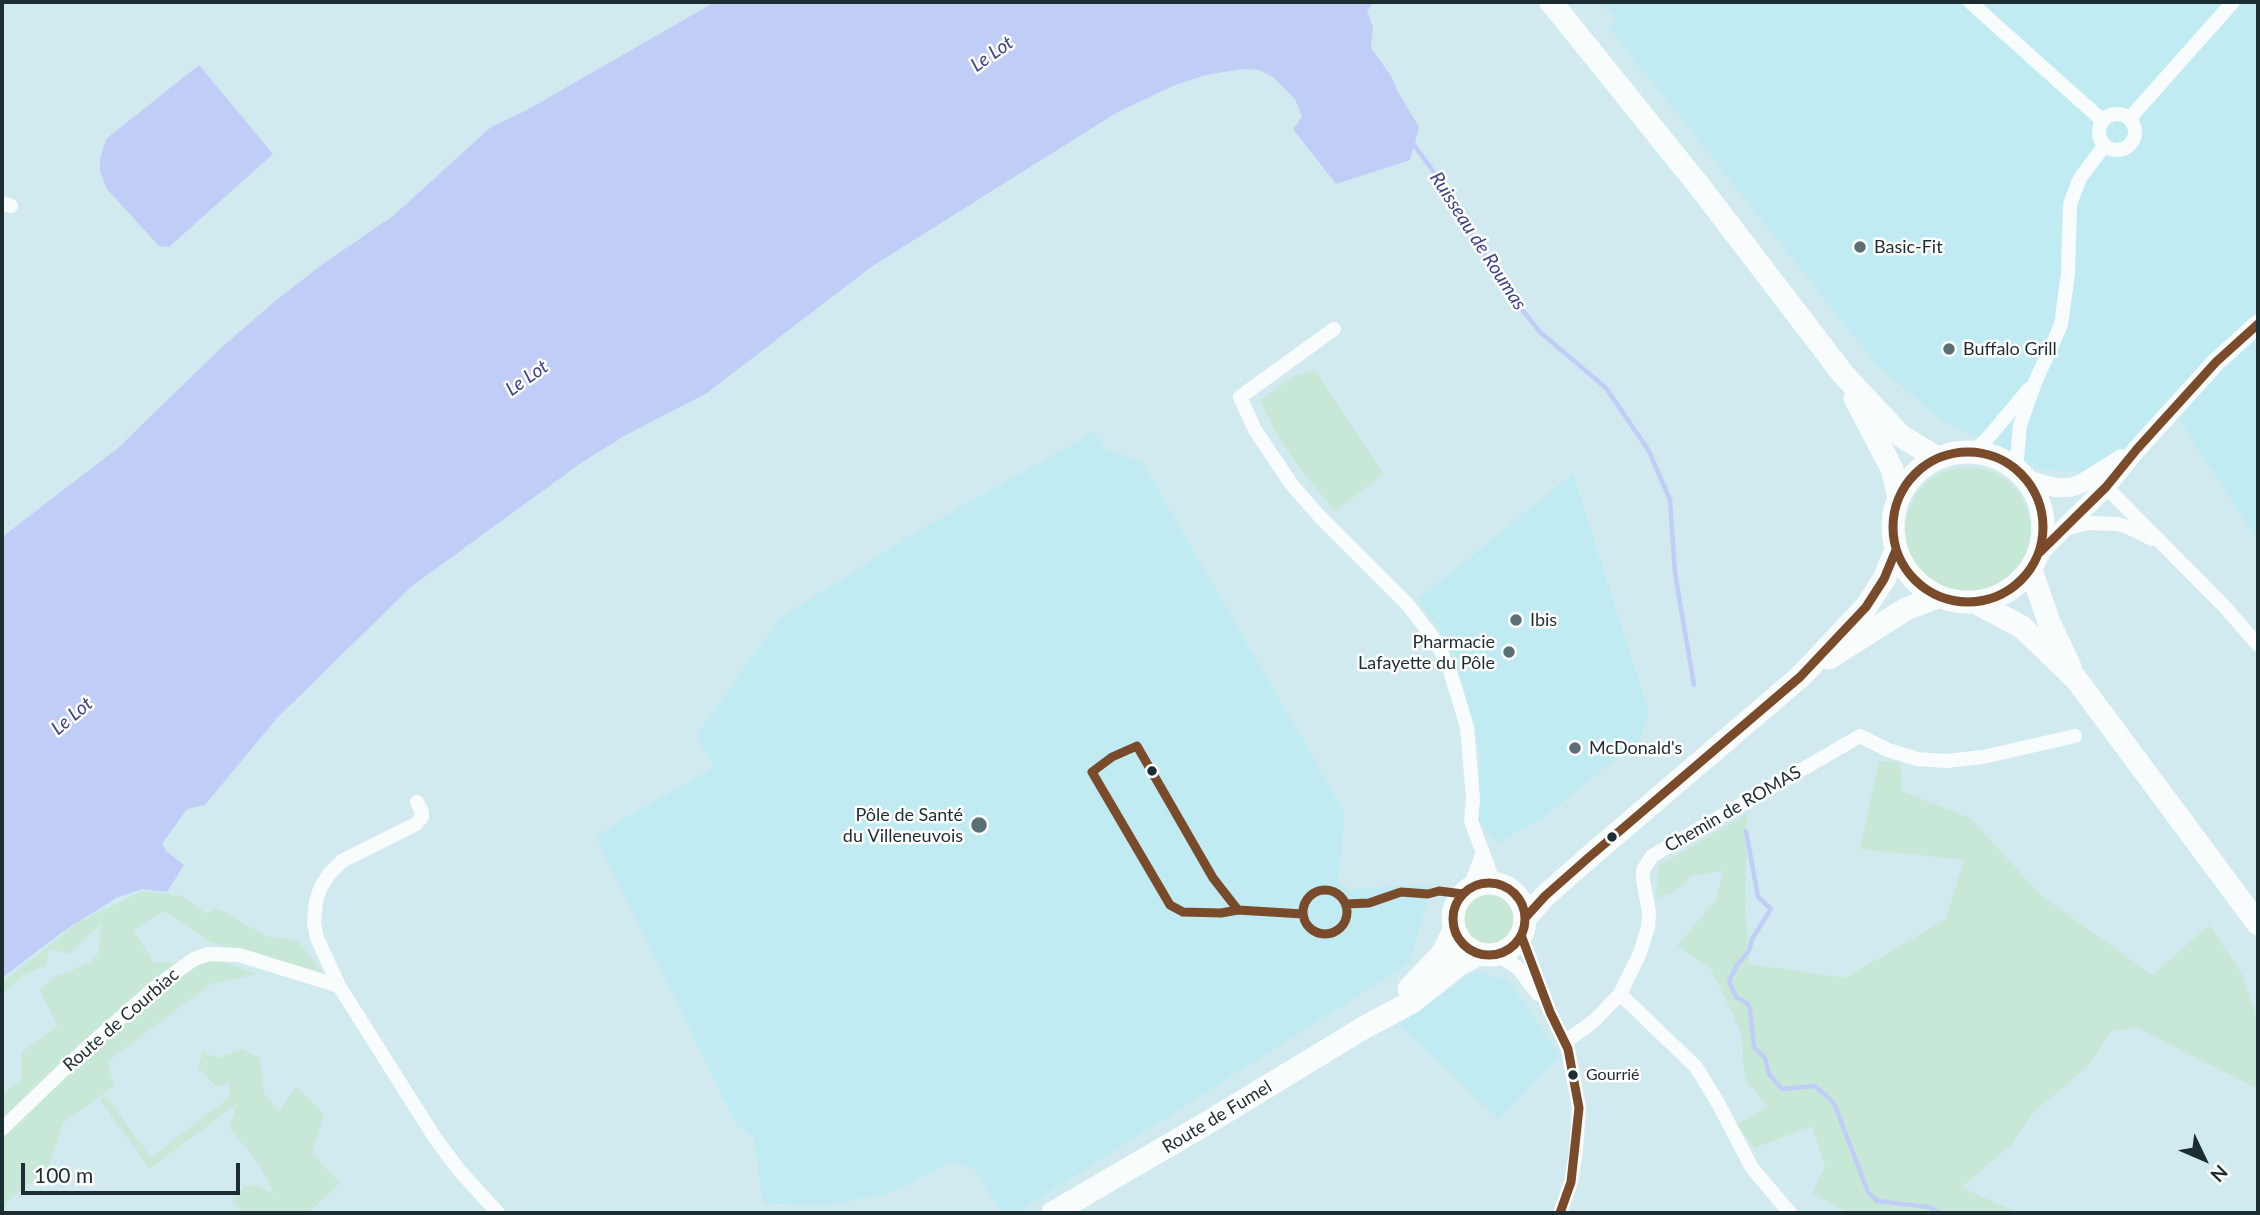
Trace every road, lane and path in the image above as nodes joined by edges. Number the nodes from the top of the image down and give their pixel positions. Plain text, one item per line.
1 (1551, 2) edge
2 (1970, 2) edge
3 (2233, 2) edge
4 (2129, 119) junction
5 (2104, 121) junction
6 (2105, 145) junction
7 (2258, 324) edge
8 (1334, 329) dead end
9 (1843, 374) junction
10 (2036, 380) junction
11 (1973, 451) junction
12 (1937, 458) junction
13 (2022, 474) junction
14 (2100, 481) junction
15 (1899, 497) junction
16 (2062, 530) junction
17 (2166, 547) junction
18 (1896, 550) junction
19 (2035, 561) junction
20 (1937, 597) junction
21 (1977, 603) junction
22 (2258, 645) edge
23 (1800, 677) junction
24 (2076, 679) junction
25 (2076, 736) dead end
26 (417, 802) dead end
27 (1482, 854) junction
28 (1588, 858) junction
29 (1502, 886) junction
30 (1470, 888) junction
31 (2258, 924) edge
32 (1523, 926) junction
33 (1454, 930) junction
34 (1488, 954) junction
35 (339, 986) junction
36 (1620, 994) junction
37 (1550, 1012) junction
38 (1380, 1019) junction
39 (1565, 1042) junction
40 (2, 1129) edge
41 (498, 1213) edge
42 (1053, 1213) edge
43 (1561, 1213) edge
44 (1790, 1213) edge

1 - 9 main road
2 - 5 street
3 - 4 street
4 - 5 street
4 - 6 street
5 - 6 street
6 - 10 street
7 - 14 main road
8 - 27 street
9 - 12 main road
9 - 15 main road
10 - 11 street
10 - 13 street
11 - 12 main road
11 - 13 main road
12 - 15 main road
13 - 14 main road
13 - 19 main road
14 - 16 main road
14 - 17 street
15 - 18 main road
16 - 17 street
16 - 19 main road
17 - 22 street
18 - 20 main road
18 - 23 main road
19 - 21 main road
19 - 24 main road
20 - 21 main road
20 - 23 main road
21 - 24 main road
23 - 28 main road
24 - 31 main road
25 - 36 street, Chemin de ROMAS
26 - 35 street
27 - 29 street
27 - 30 street
28 - 29 main road
28 - 32 main road
29 - 30 main road
29 - 32 main road
30 - 33 main road
32 - 34 main road
32 - 37 street
33 - 34 main road
33 - 38 main road, Route de Fumel
34 - 37 street
34 - 38 main road, Route de Fumel
35 - 40 street, Route de Courbiac
35 - 41 street
36 - 39 street, Chemin de ROMAS
36 - 44 street
37 - 39 street
38 - 42 main road, Route de Fumel
39 - 43 street

